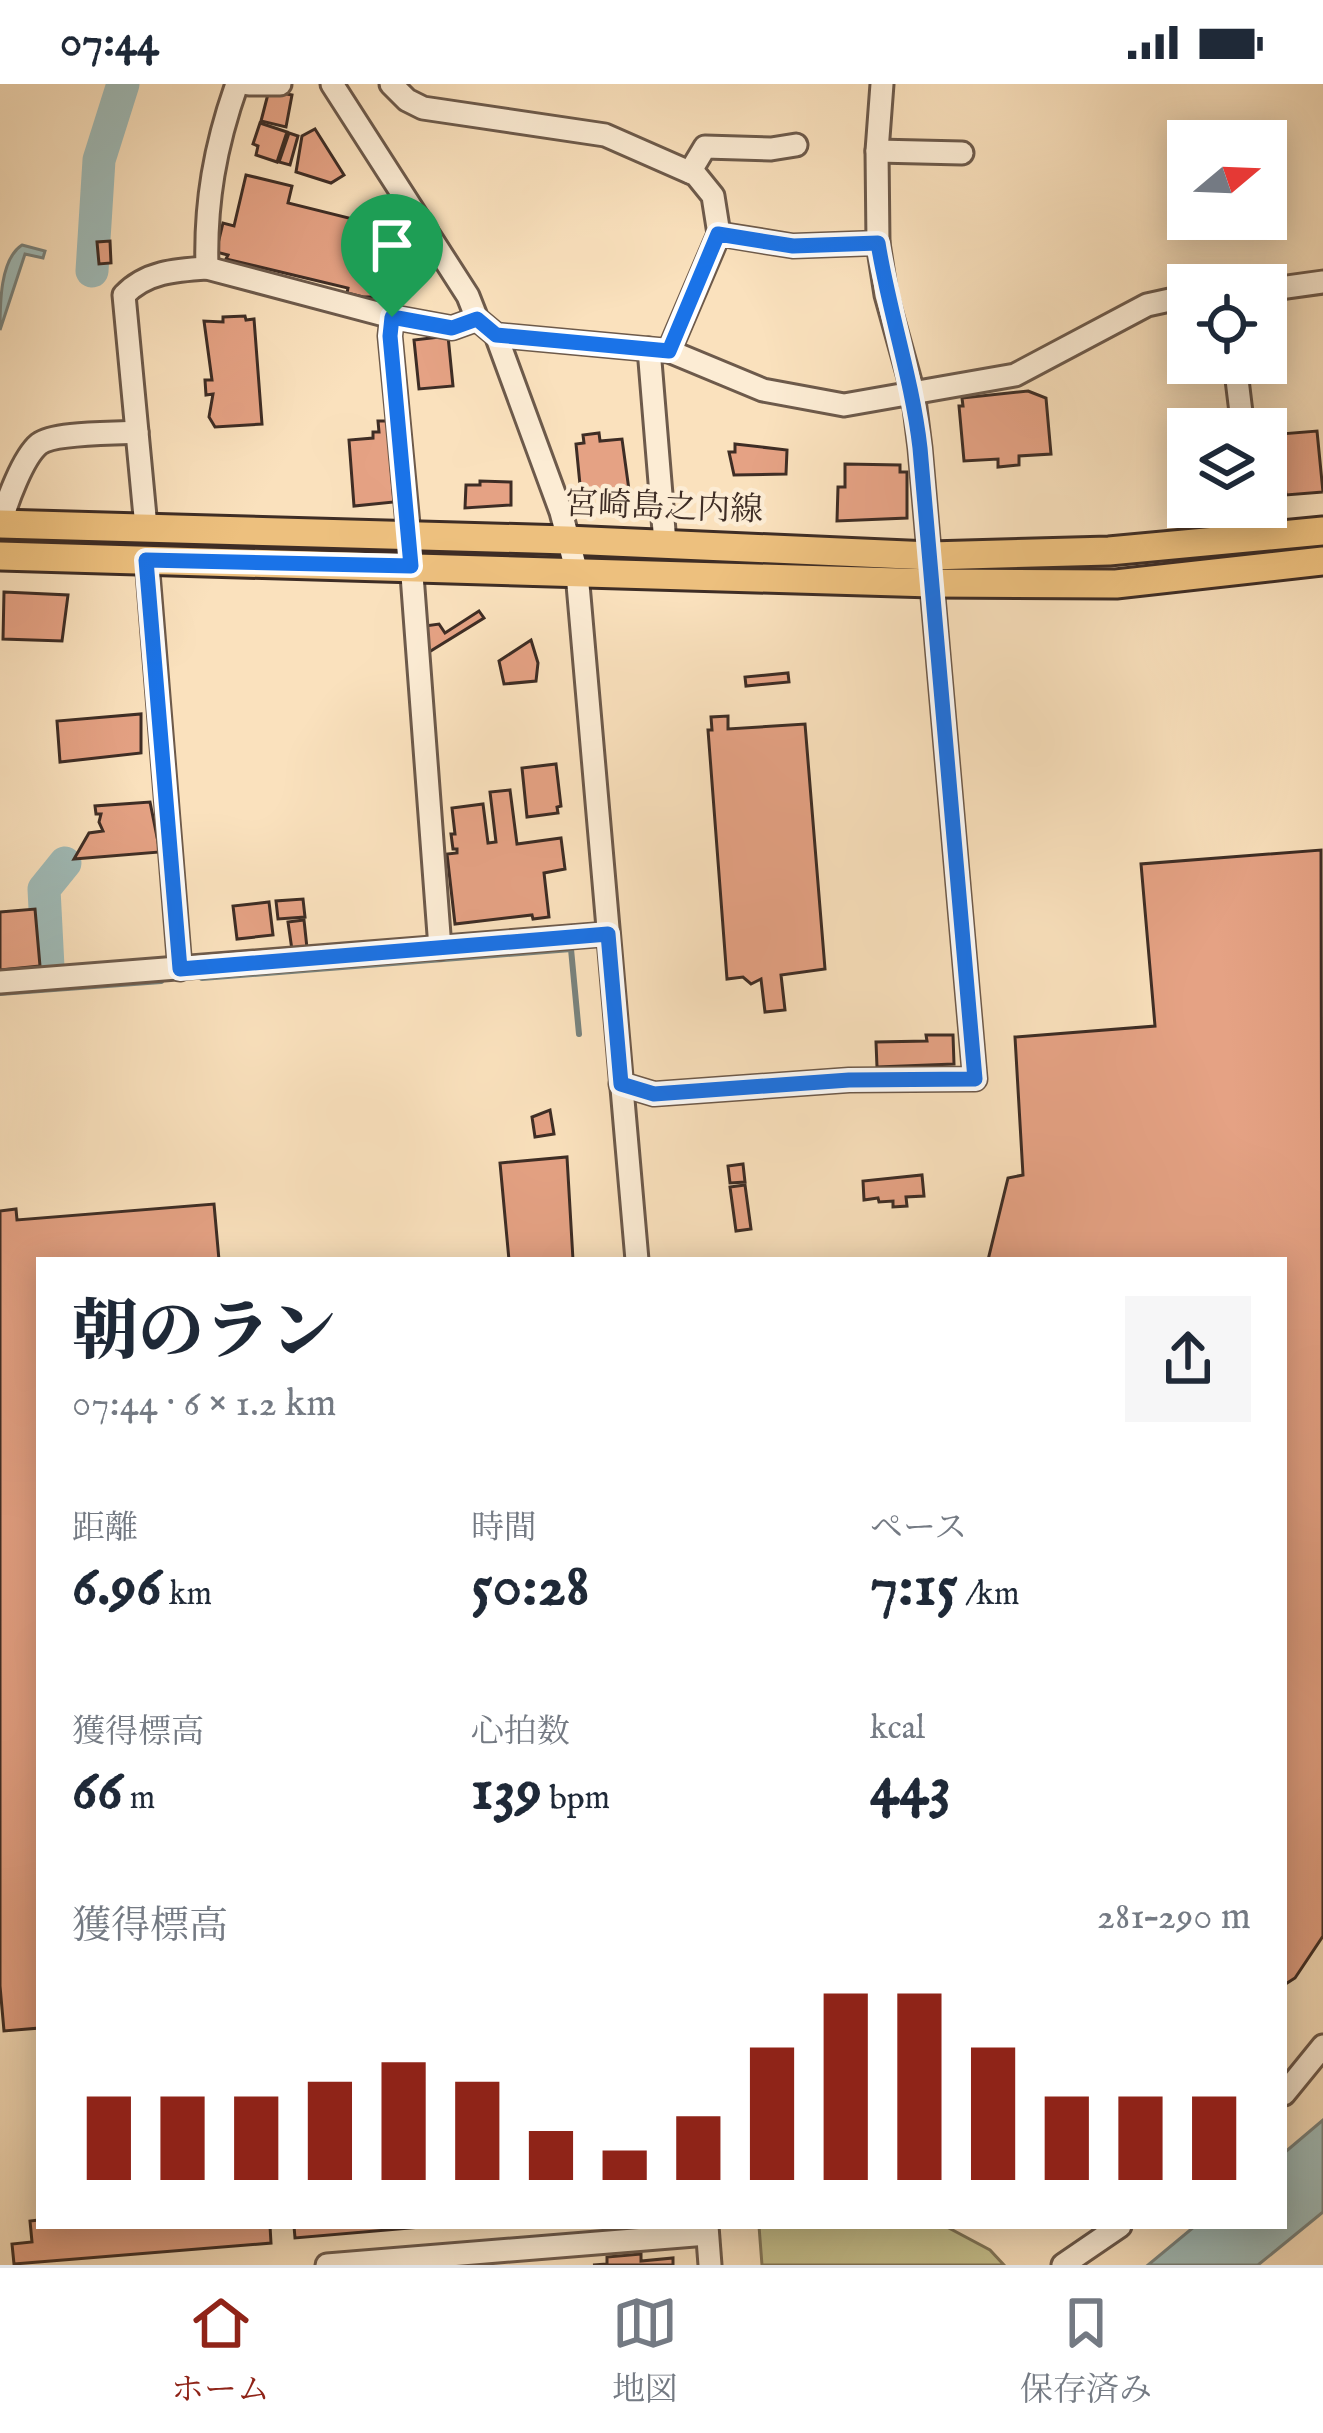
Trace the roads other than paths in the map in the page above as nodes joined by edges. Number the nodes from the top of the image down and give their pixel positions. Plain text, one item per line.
1 (236, 84) edge
2 (249, 84) edge
3 (280, 84) edge
4 (332, 84) edge
5 (391, 84) edge
6 (882, 84) edge
7 (796, 145) dead end
8 (878, 151) junction
9 (962, 153) dead end
10 (690, 172) junction
11 (718, 234) junction
12 (878, 243) junction
13 (206, 268) junction
14 (1323, 282) edge
15 (1287, 287) edge
16 (1167, 301) edge
17 (392, 317) junction
18 (477, 319) junction
19 (496, 335) junction
20 (659, 350) junction
21 (914, 392) junction
22 (137, 433) junction
23 (0, 524) edge
24 (146, 526) junction
25 (1255, 528) edge
26 (1323, 531) edge
27 (409, 535) junction
28 (1256, 538) junction
29 (568, 540) junction
30 (665, 544) junction
31 (0, 556) edge
32 (146, 560) junction
33 (1323, 561) edge
34 (411, 566) junction
35 (932, 570) junction
36 (577, 572) junction
37 (608, 934) junction
38 (440, 948) junction
39 (180, 969) junction
40 (0, 982) edge
41 (621, 1084) junction
42 (637, 1257) edge
43 (1323, 2046) edge
44 (1287, 2090) edge
45 (1116, 2229) edge
46 (707, 2230) edge
47 (1070, 2263) edge
48 (327, 2265) edge
49 (710, 2265) edge

1 - 13 street
2 - 3 street
4 - 18 street
5 - 10 street
6 - 8 street
7 - 10 street
8 - 9 street
8 - 12 street
10 - 11 street
11 - 12 street
11 - 20 street
12 - 21 street
13 - 17 street
13 - 22 street
14 - 15 street
16 - 21 street
17 - 18 street
17 - 27 street
18 - 19 street
19 - 20 street
19 - 29 street
20 - 21 street
20 - 30 street
21 - 35 street
22 - 23 street
22 - 24 street
23 - 24 main road, 宮崎島之内線
24 - 27 main road, 宮崎島之内線
25 - 28 street
26 - 28 main road, 宮崎島之内線
27 - 29 main road, 宮崎島之内線
27 - 34 street
28 - 35 main road, 宮崎島之内線
29 - 30 main road, 宮崎島之内線
29 - 36 street
30 - 35 main road, 宮崎島之内線
31 - 32 main road, 宮崎島之内線
32 - 34 main road, 宮崎島之内線
32 - 39 street
33 - 35 main road, 宮崎島之内線
34 - 36 main road, 宮崎島之内線
34 - 38 street
35 - 36 main road, 宮崎島之内線
35 - 41 street
36 - 37 street
37 - 38 street
37 - 41 street
38 - 39 street
39 - 40 street
41 - 42 street
43 - 44 street
45 - 47 street
46 - 48 street
46 - 49 street

